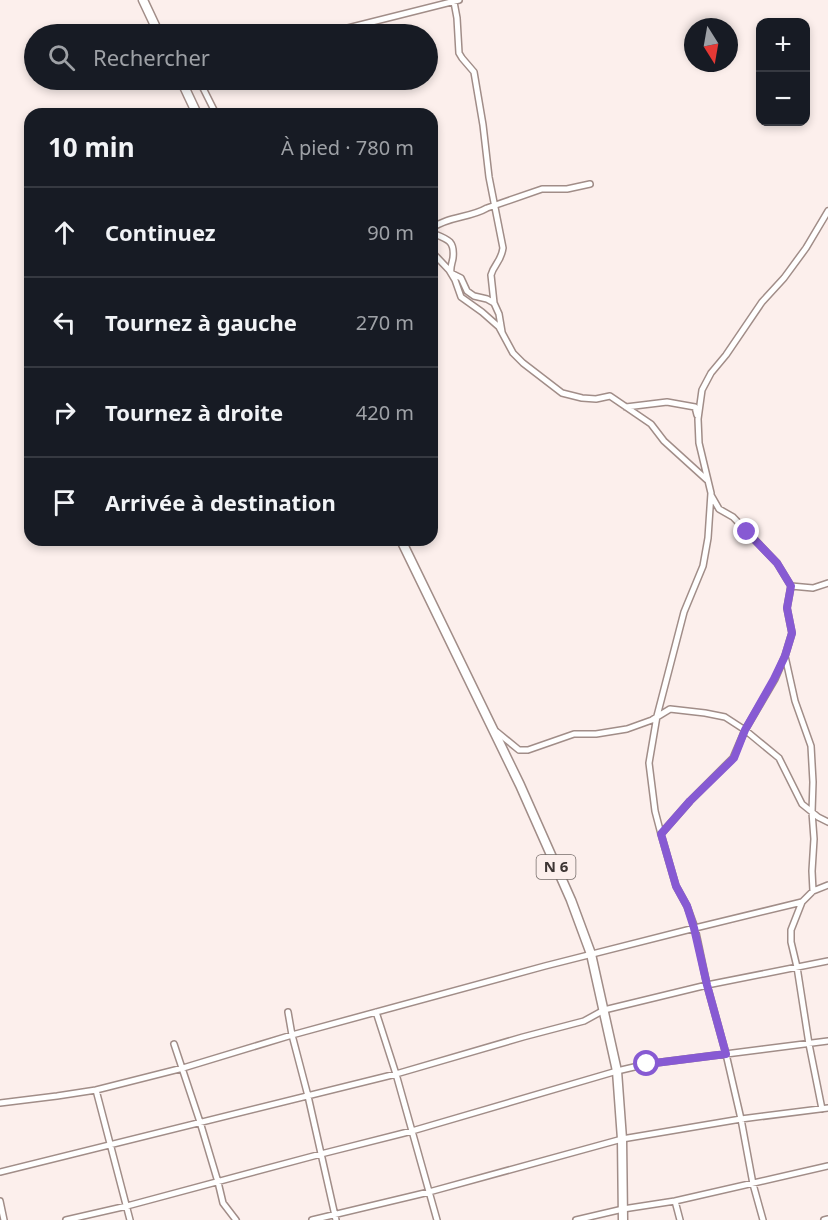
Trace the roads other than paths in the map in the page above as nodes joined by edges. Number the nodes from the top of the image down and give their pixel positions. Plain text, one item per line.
1 (143, 0) edge
2 (457, 1) edge
3 (154, 24) edge
4 (364, 24) edge
5 (186, 90) edge
6 (204, 90) edge
7 (194, 108) edge
8 (213, 108) edge
9 (590, 184) dead end
10 (494, 205) junction
11 (828, 211) edge
12 (438, 224) edge
13 (438, 236) edge
14 (438, 259) edge
15 (451, 273) junction
16 (494, 303) junction
17 (503, 337) junction
18 (625, 407) junction
19 (698, 419) junction
20 (707, 480) junction
21 (711, 493) junction
22 (404, 546) edge
23 (828, 584) edge
24 (791, 586) junction
25 (785, 656) junction
26 (657, 716) junction
27 (493, 730) junction
28 (745, 730) junction
29 (812, 812) junction
30 (828, 822) edge
31 (661, 834) junction
32 (828, 885) edge
33 (813, 891) junction
34 (802, 902) junction
35 (694, 928) junction
36 (591, 954) junction
37 (828, 961) edge
38 (797, 967) junction
39 (707, 985) junction
40 (604, 1010) junction
41 (288, 1012) dead end
42 (376, 1012) junction
43 (292, 1035) junction
44 (828, 1041) edge
45 (174, 1044) dead end
46 (809, 1044) junction
47 (726, 1054) junction
48 (183, 1068) junction
49 (617, 1071) junction
50 (396, 1074) junction
51 (96, 1090) junction
52 (308, 1096) junction
53 (0, 1103) edge
54 (825, 1108) edge
55 (741, 1119) junction
56 (200, 1122) junction
57 (412, 1131) junction
58 (622, 1139) junction
59 (111, 1145) junction
60 (321, 1154) junction
61 (828, 1166) edge
62 (0, 1172) edge
63 (218, 1182) junction
64 (753, 1184) junction
65 (429, 1192) junction
66 (0, 1201) edge
67 (675, 1201) junction
68 (127, 1206) junction
69 (623, 1209) junction
70 (335, 1217) edge
71 (4, 1220) edge
72 (66, 1220) edge
73 (130, 1220) edge
74 (236, 1220) edge
75 (312, 1220) edge
76 (437, 1220) edge
77 (576, 1220) edge
78 (623, 1220) edge
79 (680, 1220) edge
80 (763, 1220) edge

1 - 3 main road
2 - 4 street
2 - 10 street
5 - 7 main road
6 - 8 street
9 - 10 street
10 - 12 street
10 - 16 street
11 - 19 street
13 - 15 street
14 - 15 street
15 - 16 street
15 - 17 street
16 - 17 street
17 - 18 street
18 - 19 street
18 - 20 street
19 - 20 street
20 - 21 street
21 - 24 street
21 - 26 street
22 - 27 main road, N 6
23 - 24 street
24 - 25 street
25 - 28 street
25 - 29 street
26 - 27 street
26 - 28 street
26 - 31 street
27 - 36 main road, N 6
28 - 29 street
28 - 31 street
29 - 30 street
29 - 33 street
31 - 35 street
32 - 33 street
33 - 34 street
34 - 35 street
34 - 38 street
35 - 36 street
35 - 39 street
36 - 40 main road, N 6
36 - 42 street
37 - 38 street
38 - 39 street
38 - 46 street
39 - 40 street
39 - 47 street
40 - 49 main road, N 6
40 - 50 street
41 - 43 street
42 - 43 street
42 - 50 street
43 - 48 street
43 - 52 street
44 - 46 street
45 - 48 street
46 - 47 street
46 - 54 street
47 - 49 street
47 - 55 street
48 - 51 street
48 - 56 street
49 - 57 street
49 - 58 main road, N 6
50 - 52 street
50 - 57 street
51 - 53 street
51 - 59 street
52 - 56 street
52 - 60 street
54 - 55 street
55 - 58 street
55 - 64 street
56 - 59 street
56 - 63 street
57 - 60 street
57 - 65 street
58 - 65 street
58 - 69 main road, N 6
59 - 62 street
59 - 68 street
60 - 63 street
60 - 70 street
61 - 64 street
63 - 68 street
63 - 74 street
64 - 67 street
64 - 80 street
65 - 70 street
65 - 76 street
66 - 71 street
67 - 69 street
67 - 79 street
68 - 72 street
68 - 73 street
69 - 77 street
69 - 78 main road, N 6
70 - 75 street

